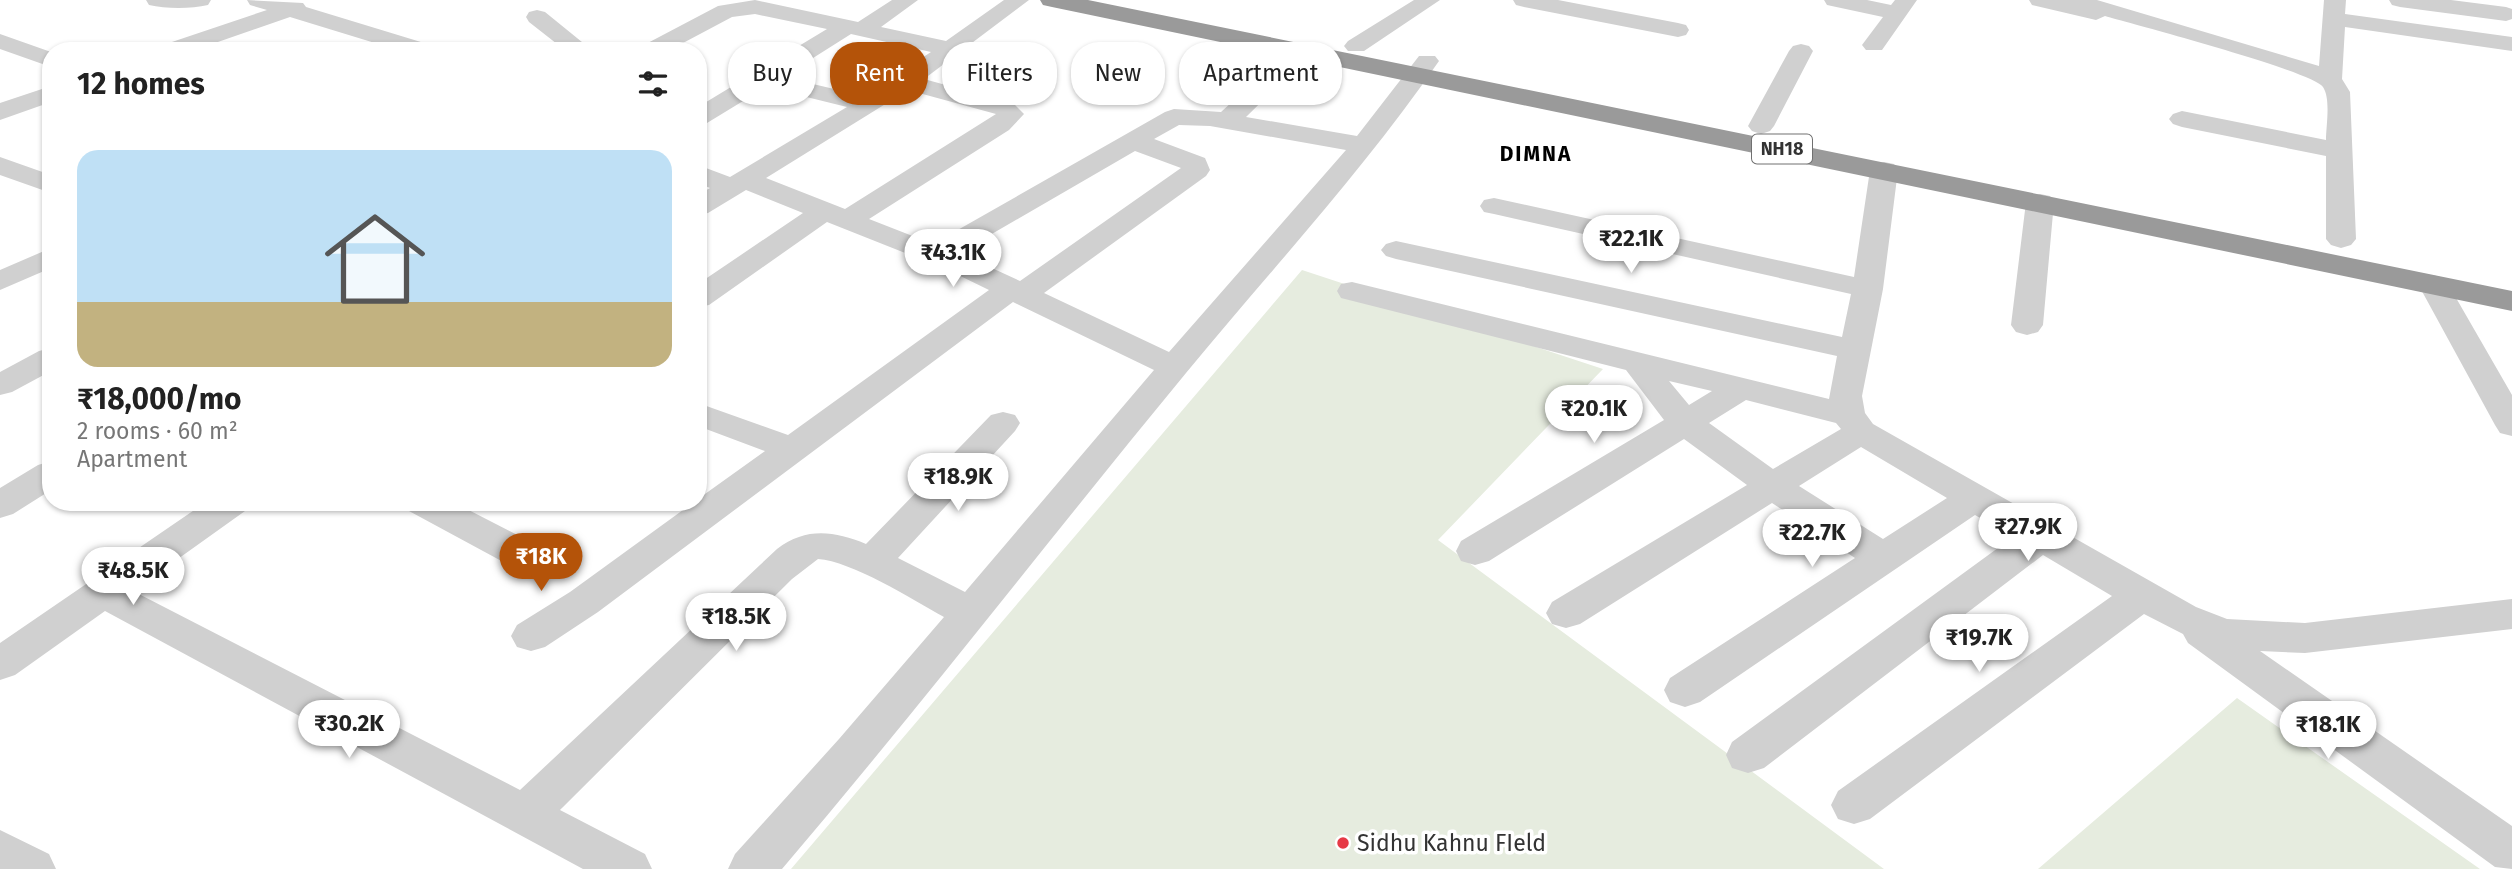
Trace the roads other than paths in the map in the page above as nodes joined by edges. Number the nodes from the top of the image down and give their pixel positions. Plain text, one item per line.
1 (157, 0) edge
2 (201, 0) edge
3 (258, 0) edge
4 (318, 0) edge
5 (907, 0) edge
6 (1018, 0) edge
7 (1052, 0) edge
8 (1140, 0) edge
9 (1430, 0) edge
10 (1524, 0) edge
11 (1835, 0) edge
12 (2040, 0) edge
13 (2073, 0) edge
14 (2400, 0) edge
15 (774, 4) edge
16 (1570, 4) edge
17 (1901, 6) edge
18 (2335, 9) edge
19 (288, 10) junction
20 (2145, 11) edge
21 (2505, 12) edge
22 (537, 17) dead end
23 (855, 27) junction
24 (1678, 30) dead end
25 (0, 41) edge
26 (194, 42) edge
27 (396, 42) edge
28 (559, 42) edge
29 (667, 42) edge
30 (961, 42) edge
31 (1257, 42) edge
32 (2512, 44) edge
33 (1874, 45) dead end
34 (1356, 46) junction
35 (942, 47) edge
36 (816, 49) edge
37 (1801, 51) dead end
38 (1342, 56) edge
39 (42, 57) edge
40 (1422, 67) junction
41 (2332, 82) junction
42 (928, 87) edge
43 (42, 96) edge
44 (728, 100) edge
45 (868, 105) edge
46 (1244, 105) edge
47 (8, 109) edge
48 (707, 113) edge
49 (42, 118) edge
50 (2182, 119) dead end
51 (1227, 121) junction
52 (1761, 126) junction
53 (1131, 140) junction
54 (1364, 145) junction
55 (2340, 151) junction
56 (0, 165) edge
57 (1884, 170) junction
58 (707, 175) edge
59 (42, 181) edge
60 (738, 184) junction
61 (707, 202) edge
62 (2040, 202) junction
63 (1494, 206) dead end
64 (836, 216) junction
65 (2341, 239) junction
66 (1396, 250) dead end
67 (935, 255) junction
68 (42, 261) edge
69 (2436, 265) junction
70 (0, 281) edge
71 (1868, 289) junction
72 (1016, 291) junction
73 (1352, 291) dead end
74 (707, 293) edge
75 (2512, 300) edge
76 (2027, 326) dead end
77 (1855, 350) junction
78 (1637, 362) junction
79 (42, 363) edge
80 (1174, 367) junction
81 (0, 385) edge
82 (1742, 388) junction
83 (707, 417) edge
84 (1003, 423) dead end
85 (1685, 423) junction
86 (1854, 423) junction
87 (2512, 425) edge
88 (793, 449) junction
89 (42, 478) edge
90 (1772, 486) junction
91 (1973, 498) junction
92 (0, 505) edge
93 (219, 511) edge
94 (439, 511) edge
95 (2040, 537) junction
96 (1475, 551) dead end
97 (521, 554) dead end
98 (1884, 558) junction
99 (871, 563) junction
100 (102, 592) junction
101 (2142, 595) junction
102 (970, 613) junction
103 (1566, 613) dead end
104 (2512, 614) edge
105 (2182, 618) junction
106 (531, 636) dead end
107 (0, 664) edge
108 (1685, 690) dead end
109 (1748, 754) dead end
110 (1854, 805) dead end
111 (525, 815) junction
112 (0, 851) edge
113 (2512, 852) edge
114 (32, 869) edge
115 (628, 869) edge
116 (752, 869) edge

1 - 2 street
3 - 19 street
4 - 19 street
5 - 23 street
6 - 30 street
7 - 31 highway, NH18
8 - 34 highway, NH18
9 - 34 street
10 - 16 street
11 - 17 street
12 - 41 street
13 - 20 street
14 - 21 street
15 - 23 street
15 - 29 street
16 - 24 street
17 - 33 street
18 - 32 street
18 - 41 street
19 - 26 street
19 - 27 street
20 - 41 street
22 - 28 street
23 - 35 street
23 - 36 street
25 - 39 street
34 - 40 highway, NH18
37 - 52 street
38 - 40 highway, NH18
40 - 52 highway, NH18
40 - 54 street
40 - 57 highway, NH18
41 - 55 street
42 - 64 street
43 - 47 street
44 - 48 street
45 - 60 street
46 - 51 street
47 - 49 street
50 - 55 street
51 - 53 street
51 - 54 street
52 - 65 highway, NH18
53 - 67 street
53 - 72 street
54 - 80 street
55 - 65 street
56 - 59 street
57 - 62 highway, NH18
57 - 71 street
58 - 60 street
60 - 61 street
60 - 64 street
62 - 69 highway, NH18
62 - 76 street
63 - 71 street
64 - 67 street
64 - 74 street
65 - 69 highway, NH18
66 - 77 street
67 - 72 street
68 - 70 street
69 - 75 highway, NH18
69 - 87 street
71 - 77 street
72 - 80 street
72 - 88 street
73 - 78 street
77 - 86 street
78 - 82 street
78 - 85 street
79 - 81 street
80 - 102 street
82 - 85 street
82 - 86 street
83 - 88 street
84 - 99 street
85 - 90 street
85 - 96 street
86 - 90 street
86 - 91 street
88 - 106 street
89 - 92 street
90 - 98 street
90 - 103 street
91 - 95 street
91 - 98 street
93 - 100 street
94 - 97 street
95 - 101 street
95 - 109 street
98 - 108 street
99 - 102 street
99 - 111 street
100 - 107 street
100 - 111 street
101 - 105 street
101 - 110 street
102 - 116 street
104 - 105 street
105 - 113 street
111 - 115 street
112 - 114 street

